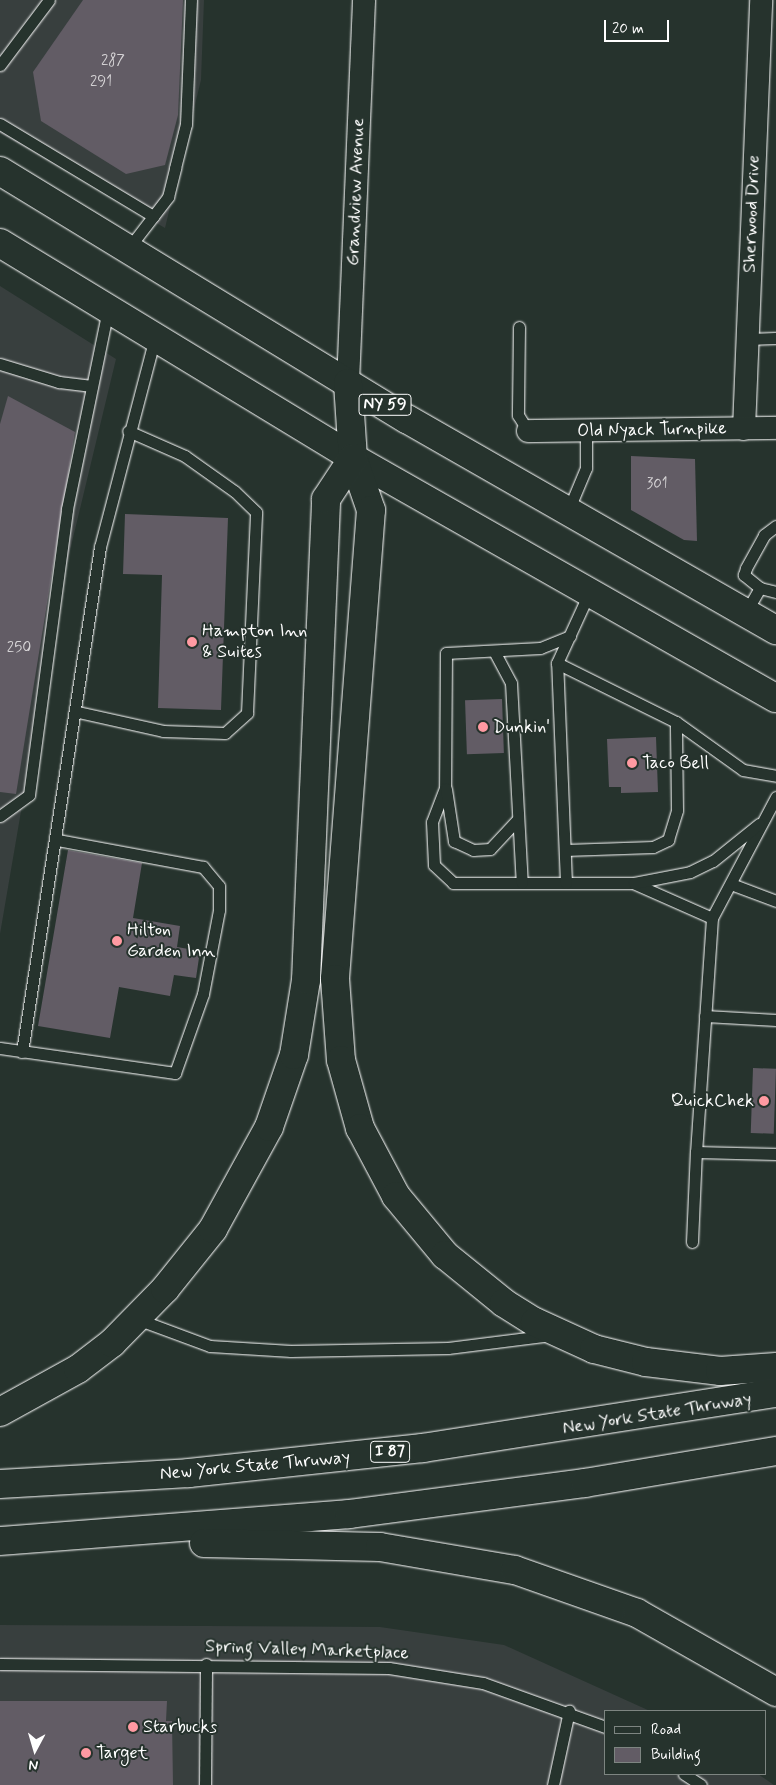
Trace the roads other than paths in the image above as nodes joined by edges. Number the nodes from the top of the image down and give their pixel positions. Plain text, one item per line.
1 (191, 0) edge
2 (364, 0) edge
3 (761, 0) edge
4 (44, 2) edge
5 (0, 66) edge
6 (0, 124) edge
7 (0, 171) edge
8 (153, 216) junction
9 (0, 243) edge
10 (128, 249) junction
11 (108, 309) junction
12 (519, 327) dead end
13 (155, 338) junction
14 (776, 338) edge
15 (747, 339) junction
16 (0, 364) edge
17 (348, 383) junction
18 (90, 386) junction
19 (776, 428) edge
20 (744, 429) junction
21 (128, 430) junction
22 (528, 431) joint
23 (586, 431) junction
24 (353, 458) junction
25 (568, 511) junction
26 (776, 526) edge
27 (760, 588) junction
28 (776, 592) edge
29 (589, 593) junction
30 (746, 612) junction
31 (776, 630) edge
32 (570, 636) junction
33 (494, 651) junction
34 (557, 663) junction
35 (776, 698) edge
36 (78, 712) junction
37 (676, 722) junction
38 (776, 776) edge
39 (445, 788) junction
40 (776, 797) edge
41 (0, 816) edge
42 (517, 820) junction
43 (764, 820) junction
44 (57, 840) junction
45 (566, 850) junction
46 (522, 883) junction
47 (633, 883) junction
48 (566, 884) junction
49 (731, 884) junction
50 (776, 901) edge
51 (712, 918) junction
52 (705, 1016) junction
53 (776, 1020) edge
54 (0, 1048) edge
55 (22, 1052) junction
56 (696, 1152) junction
57 (776, 1154) edge
58 (692, 1242) dead end
59 (135, 1318) junction
60 (558, 1334) junction
61 (776, 1367) edge
62 (776, 1393) edge
63 (0, 1412) edge
64 (776, 1451) edge
65 (0, 1484) edge
66 (33, 1540) junction
67 (0, 1541) edge
68 (0, 1664) edge
69 (206, 1664) junction
70 (776, 1692) edge
71 (569, 1711) junction
72 (604, 1727) edge
73 (686, 1775) edge
74 (205, 1785) edge
75 (553, 1785) edge
76 (701, 1785) edge

1 - 8 lane
2 - 17 street, Grandview Avenue
3 - 15 street, Sherwood Drive
4 - 5 lane
6 - 8 lane
7 - 10 main road, NY 59
8 - 10 lane
9 - 11 main road
10 - 17 main road, NY 59
11 - 13 main road
11 - 18 lane
12 - 22 lane
13 - 21 lane
13 - 24 main road
14 - 15 lane
15 - 20 street, Sherwood Drive
16 - 18 lane
17 - 24 main road
17 - 25 main road, NY 59
18 - 41 lane
19 - 20 street, Old Nyack Turnpike
20 - 23 street, Old Nyack Turnpike
21 - 36 lane
21 - 36 lane
22 - 23 street, Old Nyack Turnpike
23 - 25 lane
24 - 29 main road
24 - 59 main road
24 - 60 main road
25 - 30 main road, NY 59
26 - 27 lane
27 - 28 lane
27 - 30 lane
29 - 32 lane
29 - 35 main road
30 - 31 main road, NY 59
32 - 33 lane
32 - 34 lane
33 - 39 lane
33 - 42 lane
34 - 37 lane
34 - 45 lane
36 - 44 lane
37 - 38 lane
37 - 45 lane
39 - 42 lane
39 - 46 lane
40 - 43 lane
42 - 46 lane
43 - 47 lane
43 - 49 lane
44 - 55 lane
44 - 55 lane
45 - 48 lane
46 - 48 lane
47 - 48 lane
47 - 51 lane
49 - 50 lane
49 - 51 lane
51 - 52 lane
52 - 53 lane
52 - 56 lane
54 - 55 lane
56 - 57 lane
56 - 58 lane
59 - 60 lane
59 - 63 main road
60 - 61 main road
62 - 65 main road, New York State Thruway / I 87
64 - 66 main road
66 - 67 main road
66 - 70 main road
68 - 69 lane, Spring Valley Marketplace
69 - 71 lane, Spring Valley Marketplace
69 - 74 lane
71 - 72 lane, Spring Valley Marketplace
71 - 75 lane
73 - 76 lane

